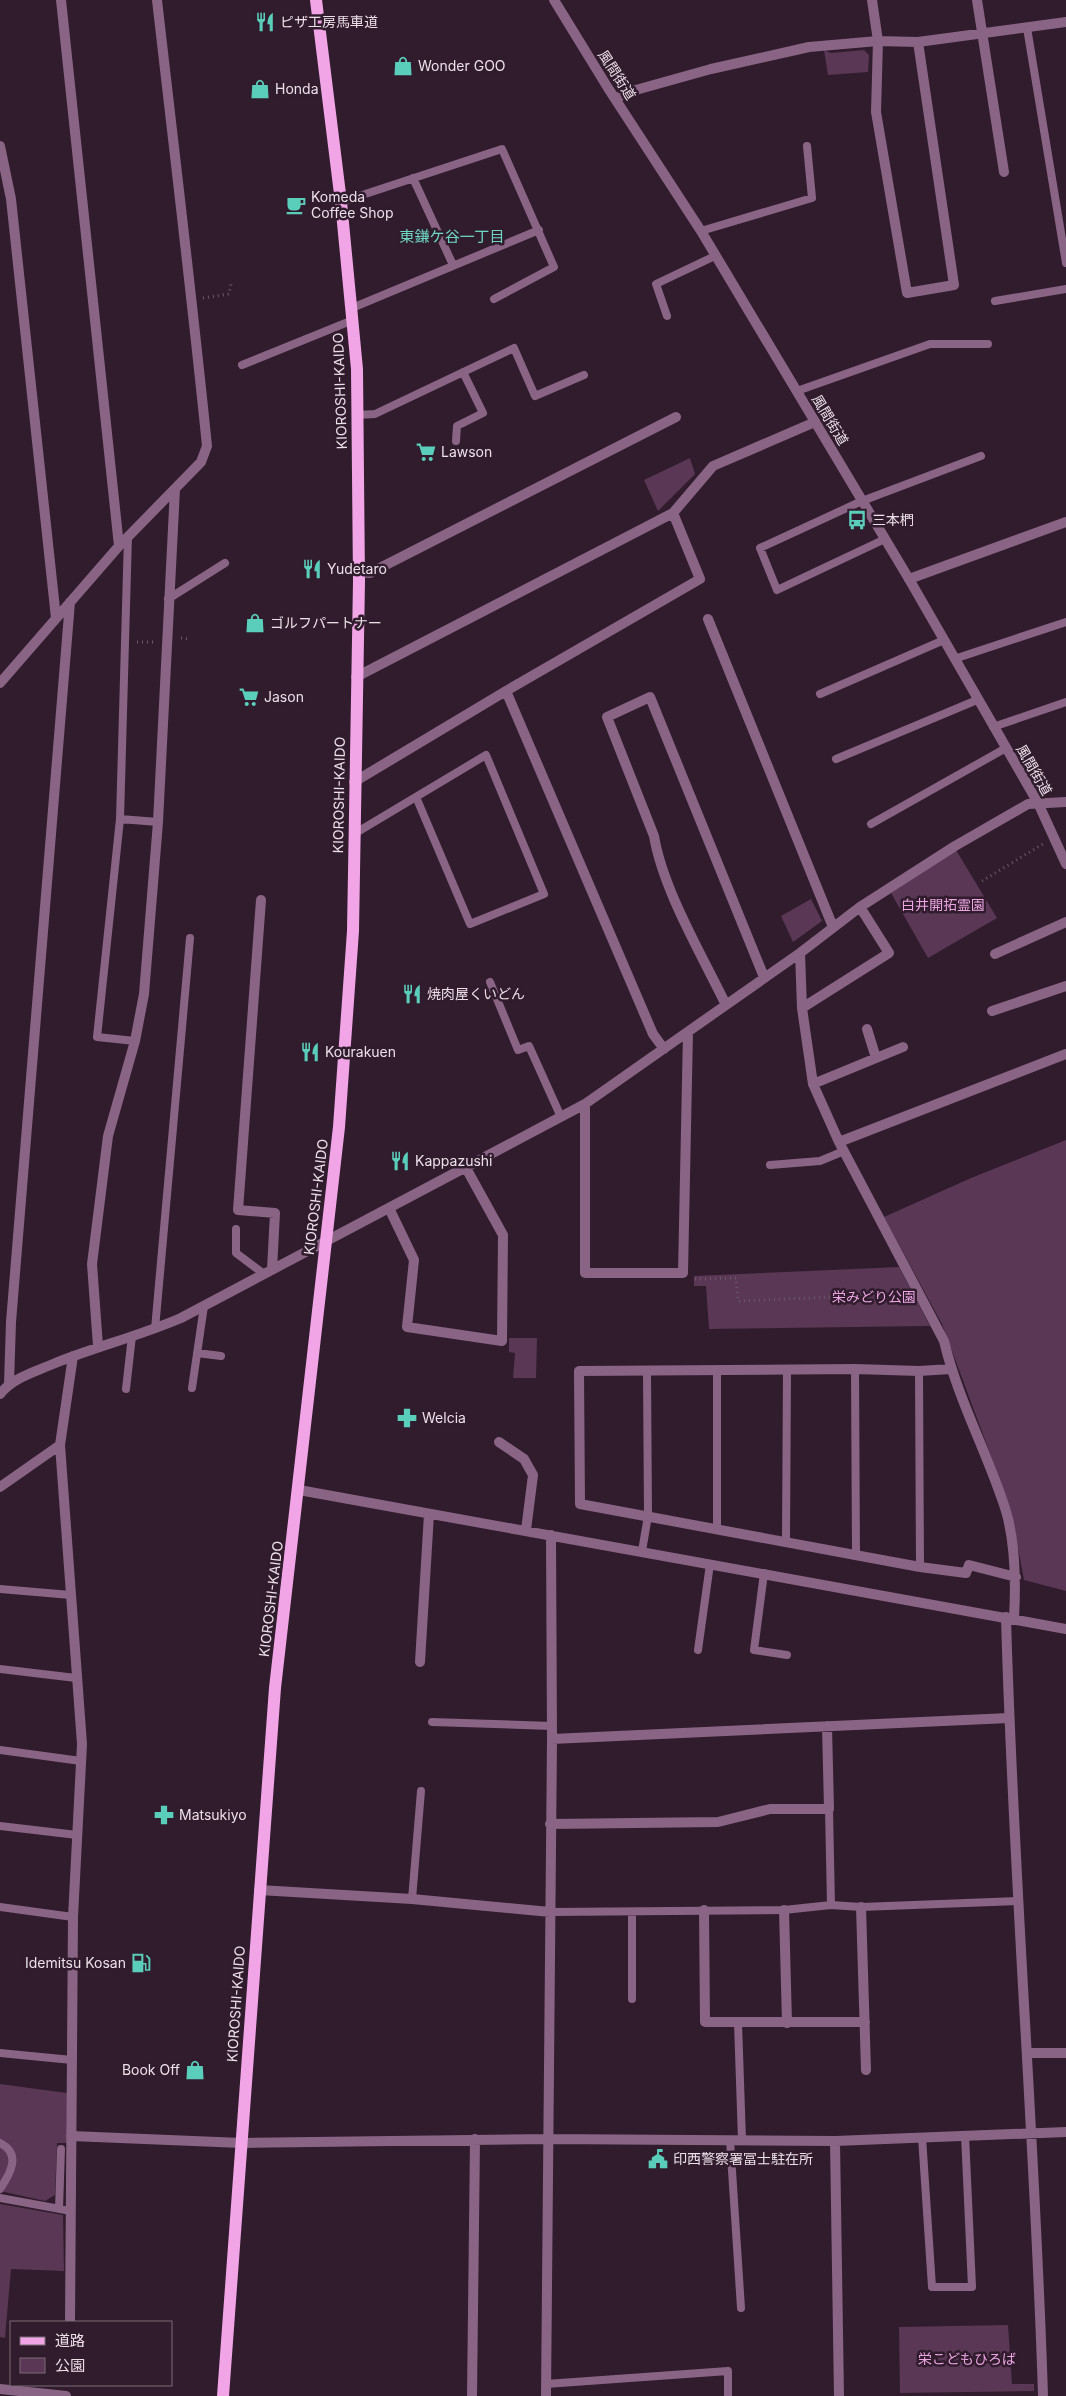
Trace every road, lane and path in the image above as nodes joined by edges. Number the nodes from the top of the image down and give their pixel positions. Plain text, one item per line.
1 (61, 0) edge
2 (157, 0) edge
3 (316, 0) edge
4 (554, 0) edge
5 (872, 0) edge
6 (977, 0) edge
7 (1066, 22) edge
8 (1027, 28) junction
9 (982, 32) junction
10 (878, 41) junction
11 (918, 42) junction
12 (616, 99) junction
13 (0, 146) edge
14 (807, 146) dead end
15 (1004, 172) dead end
16 (413, 178) junction
17 (341, 202) junction
18 (539, 230) junction
19 (701, 231) junction
20 (715, 256) junction
21 (1066, 263) edge
22 (453, 265) junction
23 (231, 284) dead end
24 (1066, 289) edge
25 (494, 299) dead end
26 (193, 300) junction
27 (995, 301) dead end
28 (352, 314) junction
29 (667, 316) dead end
30 (988, 344) dead end
31 (242, 365) dead end
32 (463, 372) junction
33 (584, 375) dead end
34 (796, 391) junction
35 (357, 415) junction
36 (676, 417) dead end
37 (815, 422) junction
38 (456, 441) dead end
39 (981, 456) dead end
40 (175, 489) junction
41 (862, 501) junction
42 (673, 513) junction
43 (1066, 522) edge
44 (128, 536) junction
45 (885, 539) junction
46 (119, 546) junction
47 (225, 563) dead end
48 (357, 572) junction
49 (909, 579) junction
50 (168, 599) junction
51 (70, 602) junction
52 (56, 618) junction
53 (708, 619) dead end
54 (1066, 622) edge
55 (944, 640) junction
56 (166, 641) junction
57 (124, 643) junction
58 (954, 659) junction
59 (1, 677) edge
60 (356, 677) junction
61 (506, 691) junction
62 (820, 694) dead end
63 (977, 700) junction
64 (1066, 702) edge
65 (993, 727) junction
66 (1006, 748) junction
67 (836, 759) dead end
68 (354, 782) junction
69 (416, 797) junction
70 (1066, 802) edge
71 (1038, 803) junction
72 (120, 819) junction
73 (158, 822) junction
74 (871, 824) dead end
75 (354, 834) junction
76 (1054, 838) junction
77 (1066, 864) edge
78 (982, 881) dead end
79 (261, 900) dead end
80 (860, 907) junction
81 (1066, 922) edge
82 (833, 927) junction
83 (190, 938) dead end
84 (800, 953) junction
85 (995, 954) dead end
86 (764, 978) junction
87 (490, 982) dead end
88 (1066, 986) edge
89 (726, 1005) junction
90 (802, 1008) junction
91 (992, 1012) dead end
92 (867, 1028) dead end
93 (688, 1032) junction
94 (135, 1041) junction
95 (902, 1047) dead end
96 (664, 1049) junction
97 (1066, 1054) edge
98 (876, 1058) junction
99 (813, 1084) junction
100 (585, 1104) junction
101 (561, 1117) junction
102 (842, 1146) junction
103 (770, 1165) dead end
104 (466, 1168) junction
105 (389, 1208) junction
106 (236, 1230) dead end
107 (326, 1240) junction
108 (268, 1271) junction
109 (683, 1273) junction
110 (919, 1293) junction
111 (204, 1306) junction
112 (155, 1329) junction
113 (132, 1336) junction
114 (98, 1346) junction
115 (197, 1353) junction
116 (73, 1356) junction
117 (221, 1356) dead end
118 (854, 1369) junction
119 (951, 1369) junction
120 (787, 1370) junction
121 (646, 1371) junction
122 (717, 1371) junction
123 (919, 1371) junction
124 (8, 1383) junction
125 (192, 1388) dead end
126 (126, 1389) dead end
127 (0, 1394) edge
128 (499, 1442) dead end
129 (60, 1445) junction
130 (0, 1487) edge
131 (299, 1490) junction
132 (429, 1514) junction
133 (648, 1516) junction
134 (526, 1530) junction
135 (716, 1530) junction
136 (550, 1534) junction
137 (786, 1541) junction
138 (642, 1551) junction
139 (856, 1556) junction
140 (710, 1564) junction
141 (920, 1567) junction
142 (764, 1573) junction
143 (1016, 1577) junction
144 (0, 1589) edge
145 (71, 1595) junction
146 (1010, 1618) junction
147 (1066, 1629) edge
148 (698, 1650) dead end
149 (787, 1655) dead end
150 (420, 1662) dead end
151 (0, 1669) edge
152 (76, 1678) junction
153 (1009, 1718) junction
154 (432, 1722) dead end
155 (552, 1726) junction
156 (827, 1726) junction
157 (552, 1739) junction
158 (0, 1750) edge
159 (81, 1761) junction
160 (421, 1791) dead end
161 (829, 1809) junction
162 (550, 1824) junction
163 (0, 1826) edge
164 (76, 1835) junction
165 (259, 1890) junction
166 (412, 1899) junction
167 (1018, 1901) junction
168 (830, 1905) junction
169 (0, 1907) edge
170 (861, 1907) junction
171 (704, 1910) junction
172 (784, 1910) junction
173 (550, 1912) junction
174 (632, 1912) junction
175 (73, 1917) junction
176 (632, 1999) dead end
177 (787, 2022) junction
178 (864, 2022) junction
179 (738, 2023) junction
180 (0, 2053) edge
181 (1027, 2053) junction
182 (1066, 2053) edge
183 (72, 2060) junction
184 (866, 2070) dead end
185 (1032, 2132) junction
186 (1066, 2132) edge
187 (965, 2135) junction
188 (71, 2136) junction
189 (922, 2137) junction
190 (475, 2139) junction
191 (548, 2139) junction
192 (730, 2140) junction
193 (742, 2140) junction
194 (835, 2141) junction
195 (0, 2143) edge
196 (242, 2143) junction
197 (61, 2149) dead end
198 (0, 2190) edge
199 (0, 2198) edge
200 (59, 2209) junction
201 (71, 2211) junction
202 (741, 2308) dead end
203 (70, 2321) edge
204 (546, 2384) junction
205 (0, 2389) edge
206 (68, 2396) edge
207 (223, 2396) edge
208 (472, 2396) edge
209 (546, 2396) edge
210 (728, 2396) edge
211 (839, 2396) edge
212 (1043, 2396) edge

1 - 46 street
2 - 26 street
3 - 17 main road, KIOROSHI-KAIDO
4 - 12 street, 風間街道
5 - 10 street
6 - 9 street
7 - 8 street
8 - 9 street
8 - 21 lane
9 - 11 street
9 - 15 street
10 - 11 street
10 - 11 street
10 - 12 street
12 - 19 street, 風間街道
13 - 52 street
14 - 19 lane
16 - 17 lane
16 - 18 lane
16 - 22 lane
17 - 28 main road, KIOROSHI-KAIDO
18 - 22 lane
18 - 25 lane
19 - 20 street, 風間街道
20 - 29 lane
20 - 34 street, 風間街道
22 - 28 lane
23 - 26 path
24 - 27 lane
26 - 40 street
28 - 31 lane
28 - 35 main road, KIOROSHI-KAIDO
30 - 34 lane
32 - 33 lane
32 - 35 lane
32 - 38 lane
34 - 37 street, 風間街道
35 - 48 main road, KIOROSHI-KAIDO
36 - 48 street
37 - 41 street, 風間街道
37 - 42 street
39 - 41 lane
40 - 44 street
40 - 50 street
41 - 45 street, 風間街道
41 - 45 lane
42 - 60 street
42 - 61 street
43 - 49 street
44 - 46 street
44 - 57 lane
45 - 49 street, 風間街道
46 - 51 street
47 - 50 lane
48 - 60 main road, KIOROSHI-KAIDO
49 - 55 street, 風間街道
50 - 56 street
51 - 52 street
51 - 124 street
52 - 59 street
53 - 82 street
54 - 58 lane
55 - 58 street, 風間街道
55 - 62 lane
56 - 57 path
56 - 73 street
57 - 72 lane
58 - 63 street, 風間街道
60 - 68 main road, KIOROSHI-KAIDO
61 - 68 street
61 - 96 street
63 - 65 street, 風間街道
63 - 67 lane
64 - 65 lane
65 - 66 street, 風間街道
66 - 71 street, 風間街道
66 - 74 lane
68 - 75 main road, KIOROSHI-KAIDO
69 - 69 lane
69 - 75 lane
70 - 71 street
71 - 76 street, 風間街道
71 - 80 street
72 - 73 lane
72 - 94 lane
73 - 94 street
75 - 107 main road, KIOROSHI-KAIDO
76 - 77 street, 風間街道
76 - 78 path
79 - 108 street
80 - 82 street
80 - 90 street
81 - 85 street
82 - 84 street
83 - 112 lane
84 - 86 street
84 - 90 street
86 - 89 street
86 - 89 street
87 - 101 lane
88 - 91 street
89 - 93 street
90 - 99 street
92 - 98 street
93 - 96 street
93 - 109 street
94 - 114 street
95 - 98 street
96 - 100 street
97 - 102 street
98 - 99 street
99 - 102 street
100 - 101 street
100 - 109 street
101 - 104 street
102 - 103 lane
102 - 110 street
104 - 105 street
104 - 105 street
105 - 107 street
106 - 108 lane
107 - 108 street
107 - 131 main road, KIOROSHI-KAIDO
108 - 111 street
109 - 110 path
110 - 119 street
111 - 112 street
111 - 115 lane
112 - 113 street
113 - 114 street
113 - 126 lane
114 - 116 street
115 - 117 lane
115 - 125 lane
116 - 124 street
116 - 129 street
118 - 120 street
118 - 123 street
118 - 139 lane
119 - 123 street
119 - 143 street
120 - 122 street
120 - 137 lane
121 - 122 street
121 - 133 lane
121 - 133 street
122 - 135 lane
123 - 141 lane
124 - 127 street
128 - 134 street
129 - 130 street
129 - 145 street
131 - 132 street
131 - 165 main road, KIOROSHI-KAIDO
132 - 134 street
132 - 150 street
133 - 135 street
133 - 138 lane
134 - 136 street
135 - 137 street
136 - 138 street
136 - 155 street
137 - 139 street
138 - 140 street
139 - 141 street
140 - 142 street
140 - 148 lane
141 - 143 street
142 - 146 street
142 - 149 lane
143 - 146 street
144 - 145 lane
145 - 152 street
146 - 147 street
146 - 153 street
151 - 152 lane
152 - 159 street
153 - 156 street
153 - 167 street
154 - 155 lane
155 - 157 street
156 - 157 street
156 - 161 street
157 - 162 street
158 - 159 lane
159 - 164 street
160 - 166 lane
161 - 162 street
161 - 168 lane
162 - 173 street
163 - 164 lane
164 - 175 street
165 - 166 street
165 - 196 main road, KIOROSHI-KAIDO
166 - 173 street
167 - 170 lane
167 - 181 street
168 - 170 lane
168 - 172 lane
169 - 175 lane
170 - 178 street
171 - 172 lane
171 - 174 lane
171 - 179 street
172 - 177 street
173 - 174 lane
173 - 191 street
174 - 176 lane
175 - 183 street
177 - 178 street
177 - 179 street
178 - 184 street
179 - 193 lane
180 - 183 lane
181 - 182 street
181 - 185 street
183 - 188 street
185 - 186 street
185 - 187 street
185 - 212 street
187 - 189 street
187 - 189 lane
188 - 196 street
188 - 201 street
189 - 194 street
190 - 191 street
190 - 196 street
190 - 208 street
191 - 192 street
191 - 204 street
192 - 193 street
192 - 202 lane
193 - 194 street
194 - 211 street
195 - 198 lane
196 - 207 main road, KIOROSHI-KAIDO
197 - 200 lane
199 - 200 lane
200 - 201 lane
201 - 203 street
204 - 209 street
204 - 210 lane
205 - 206 street

